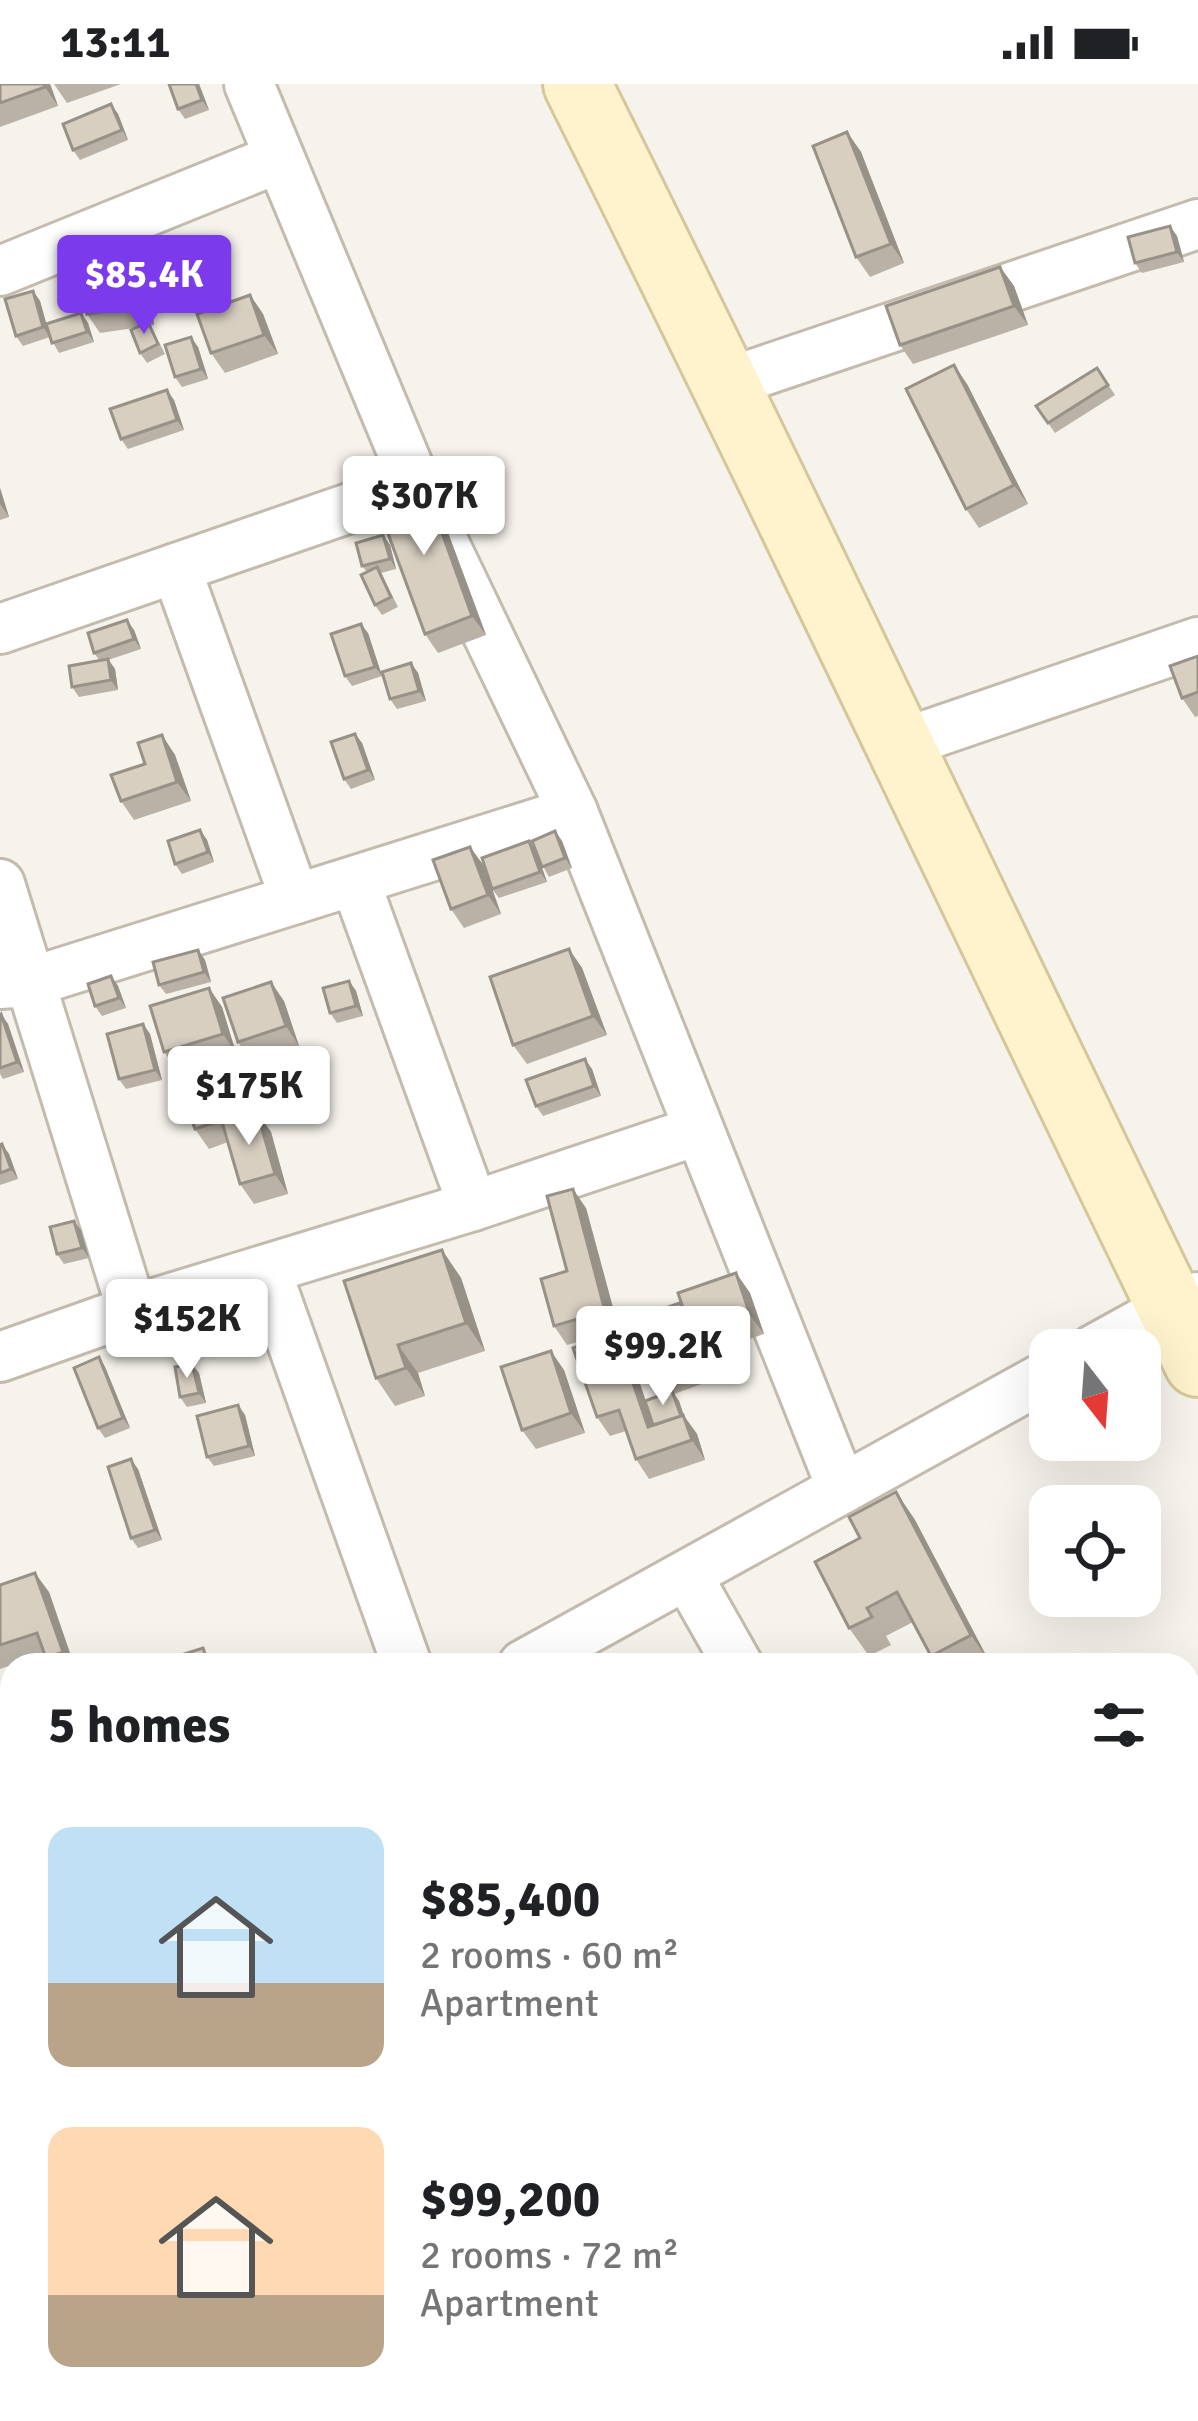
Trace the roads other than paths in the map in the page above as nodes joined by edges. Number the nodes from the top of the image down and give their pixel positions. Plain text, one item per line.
1 (249, 84) edge
2 (577, 84) edge
3 (277, 159) junction
4 (1198, 224) edge
5 (0, 271) edge
6 (727, 383) junction
7 (416, 485) junction
8 (176, 568) junction
9 (0, 629) edge
10 (1198, 642) edge
11 (898, 745) junction
12 (573, 812) junction
13 (355, 881) junction
14 (0, 884) edge
15 (295, 899) junction
16 (15, 983) edge
17 (698, 1131) junction
18 (473, 1206) junction
19 (266, 1270) junction
20 (132, 1310) junction
21 (1189, 1323) edge
22 (0, 1357) edge
23 (1029, 1386) edge
24 (842, 1489) junction
25 (687, 1575) junction
26 (402, 1653) edge
27 (545, 1653) edge
28 (731, 1653) edge

1 - 3 street
2 - 6 main road
3 - 5 street
3 - 7 street
4 - 6 street
6 - 11 main road
7 - 8 street
7 - 12 street
8 - 9 street
8 - 15 street
10 - 11 street
11 - 21 main road
12 - 13 street
12 - 17 street
13 - 15 street
13 - 18 street
14 - 16 street
15 - 16 street
16 - 20 street
17 - 18 street
17 - 24 street
18 - 19 street
19 - 20 street
19 - 26 street
20 - 22 street
23 - 24 street
24 - 25 street
25 - 27 street
25 - 28 street

